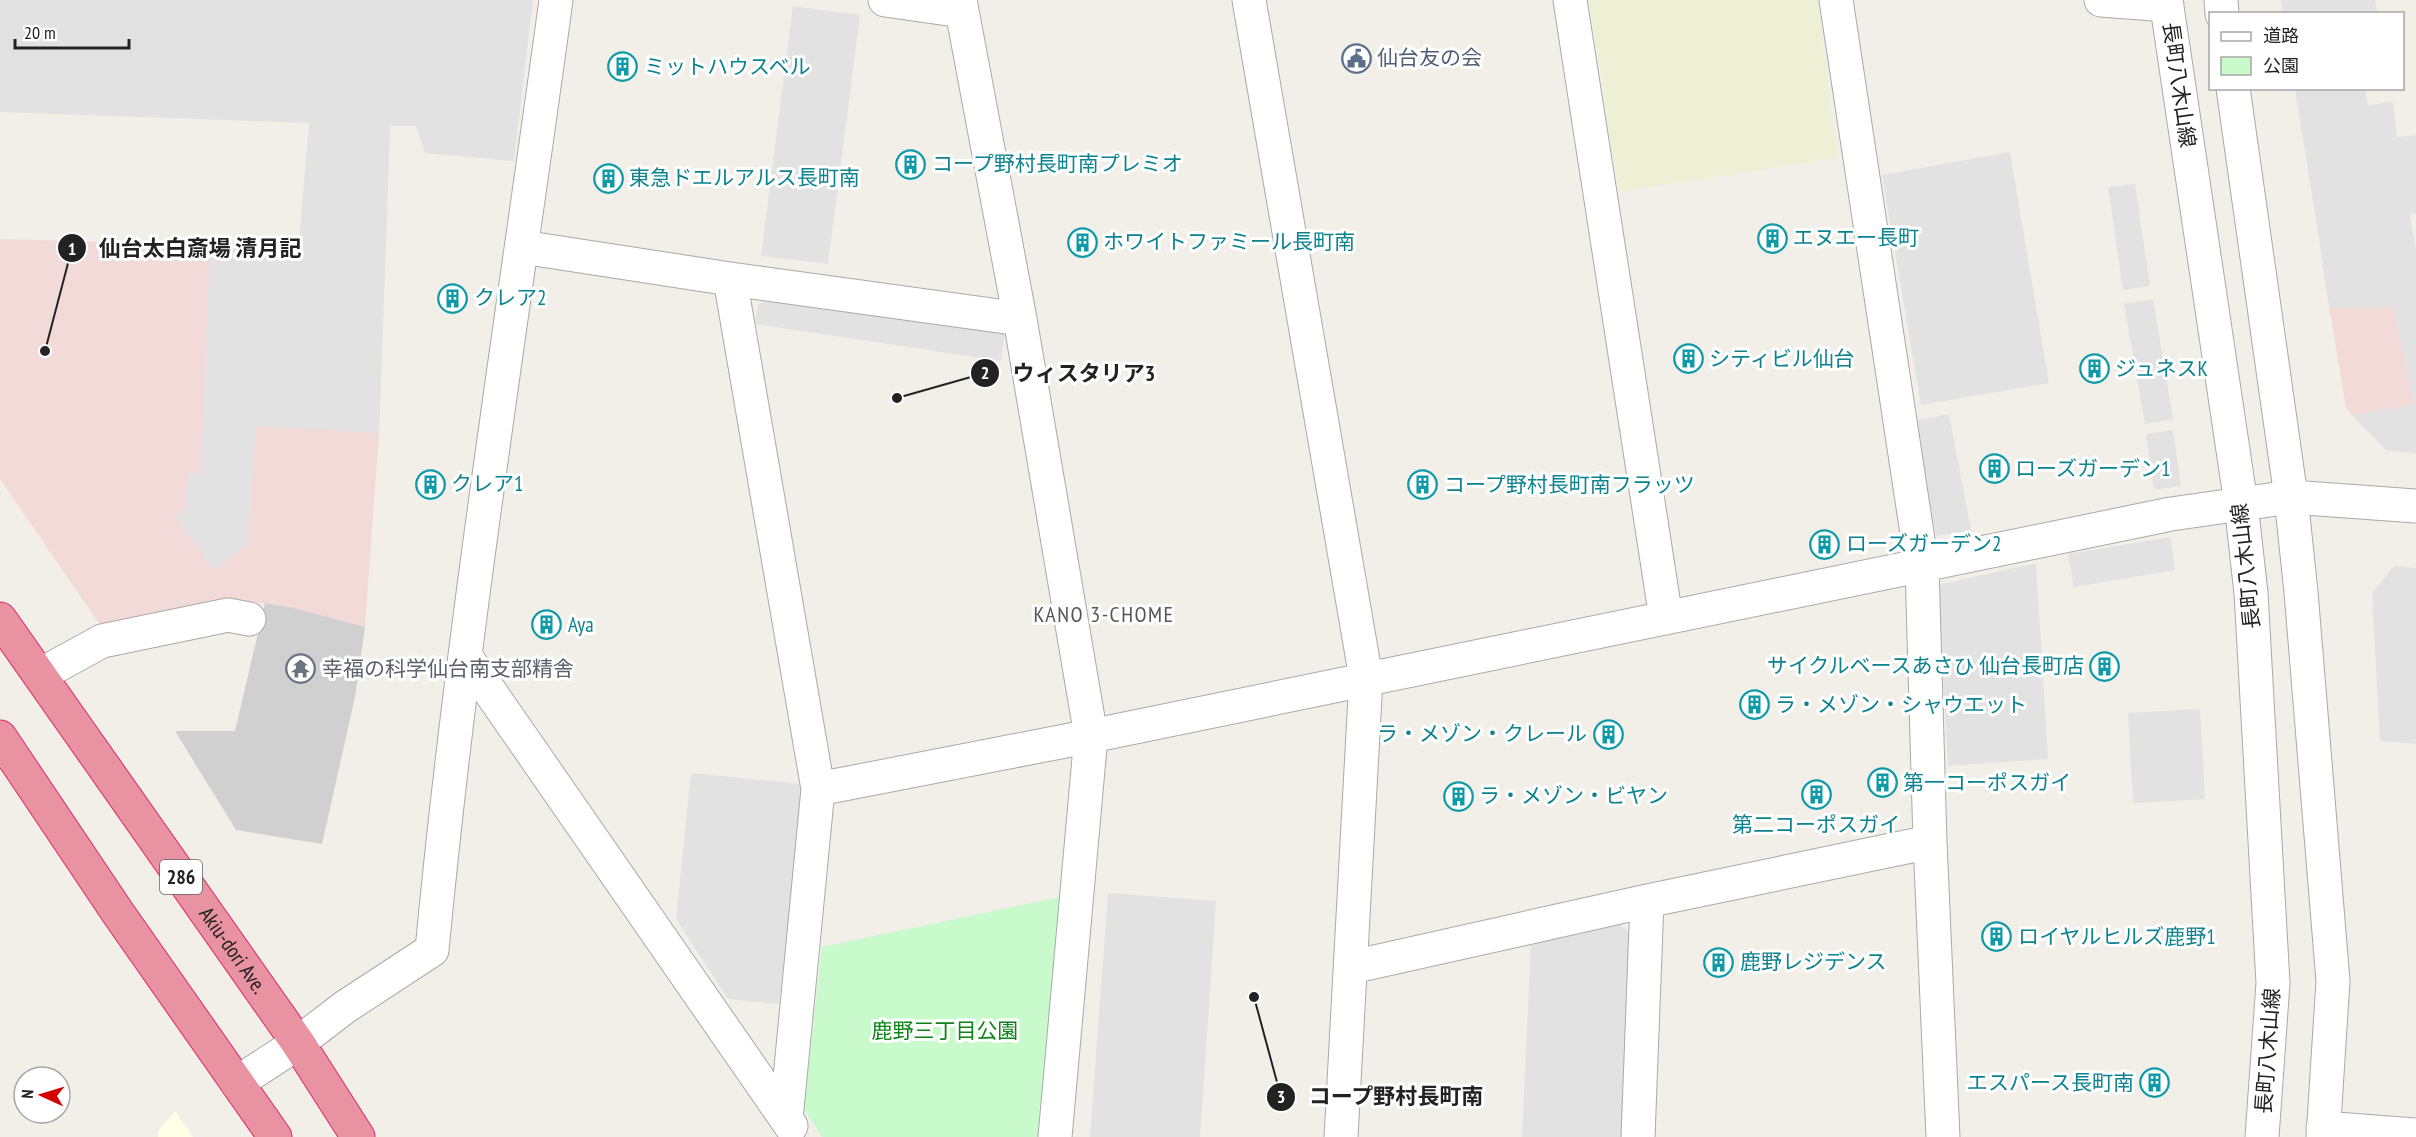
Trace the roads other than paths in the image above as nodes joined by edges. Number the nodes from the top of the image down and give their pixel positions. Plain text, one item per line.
1 (556, 0) edge
2 (885, 0) edge
3 (1249, 0) edge
4 (1570, 0) edge
5 (1836, 0) edge
6 (2101, 0) edge
7 (2166, 2) edge
8 (961, 6) edge
9 (2233, 90) edge
10 (522, 247) junction
11 (730, 279) junction
12 (1020, 319) junction
13 (2291, 497) junction
14 (2241, 504) junction
15 (2416, 506) edge
16 (1922, 566) junction
17 (1666, 618) junction
18 (0, 619) edge
19 (249, 619) dead end
20 (466, 657) junction
21 (40, 675) junction
22 (1366, 678) junction
23 (1091, 736) junction
24 (0, 737) edge
25 (0, 759) edge
26 (29, 780) junction
27 (818, 789) junction
28 (1930, 842) junction
29 (1647, 901) junction
30 (1352, 967) junction
31 (298, 1043) junction
32 (237, 1083) junction
33 (792, 1128) edge
34 (2323, 1133) edge
35 (2416, 1135) edge
36 (275, 1137) edge
37 (358, 1137) edge
38 (1055, 1137) edge
39 (1341, 1137) edge
40 (1638, 1137) edge
41 (1943, 1137) edge
42 (2262, 1137) edge

1 - 10 street
2 - 8 street
3 - 22 street
4 - 17 street
5 - 16 street
6 - 7 street
7 - 14 street, 長町八木山線
8 - 12 street
9 - 13 street
10 - 11 street
10 - 20 street
11 - 12 street
11 - 27 street
12 - 23 street
13 - 14 street
13 - 15 street
13 - 34 street
14 - 16 street
14 - 42 street, 長町八木山線
16 - 17 street
16 - 28 street
17 - 22 street
18 - 21 highway, Akiu-dori Ave. / 286
19 - 21 street
20 - 31 street
20 - 33 street
21 - 31 highway, Akiu-dori Ave. / 286
22 - 23 street
22 - 30 street
23 - 27 street
23 - 38 street
24 - 26 highway
25 - 26 highway
26 - 32 highway
27 - 33 street
28 - 29 street
28 - 41 street
29 - 30 street
29 - 40 street
30 - 39 street
31 - 32 street
31 - 37 highway, Akiu-dori Ave. / 286
32 - 36 highway
34 - 35 street

